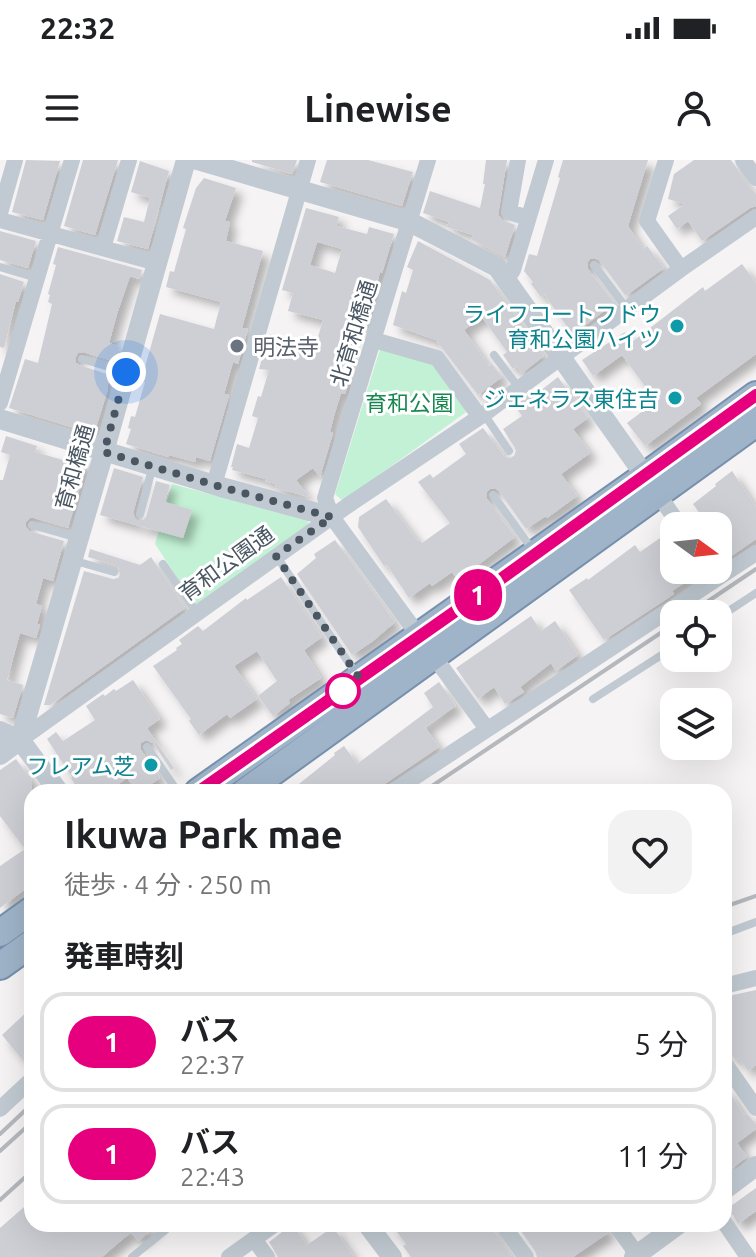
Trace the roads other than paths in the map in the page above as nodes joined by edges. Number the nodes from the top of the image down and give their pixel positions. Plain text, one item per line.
1 (15, 160) edge
2 (72, 160) edge
3 (129, 160) edge
4 (186, 160) edge
5 (197, 160) edge
6 (308, 160) edge
7 (518, 160) edge
8 (546, 160) edge
9 (666, 160) edge
10 (743, 160) edge
11 (423, 161) edge
12 (756, 178) edge
13 (299, 191) junction
14 (0, 213) edge
15 (756, 217) edge
16 (528, 218) junction
17 (0, 220) edge
18 (410, 222) junction
19 (50, 234) junction
20 (103, 248) junction
21 (157, 263) junction
22 (594, 265) dead end
23 (0, 267) edge
24 (681, 269) junction
25 (37, 278) junction
26 (507, 279) junction
27 (627, 309) junction
28 (374, 340) junction
29 (494, 355) dead end
30 (562, 357) junction
31 (82, 359) dead end
32 (126, 372) junction
33 (519, 388) junction
34 (756, 395) edge
35 (0, 403) edge
36 (482, 416) junction
37 (0, 419) edge
38 (756, 423) edge
39 (509, 451) dead end
40 (104, 452) junction
41 (153, 466) junction
42 (214, 485) junction
43 (652, 485) junction
44 (493, 495) dead end
45 (670, 512) edge
46 (140, 514) dead end
47 (332, 517) junction
48 (32, 525) dead end
49 (79, 538) junction
50 (756, 553) edge
51 (535, 555) junction
52 (276, 556) junction
53 (72, 560) junction
54 (163, 564) dead end
55 (732, 565) edge
56 (114, 572) dead end
57 (699, 584) edge
58 (756, 593) edge
59 (732, 609) edge
60 (197, 613) junction
61 (428, 646) junction
62 (660, 656) edge
63 (360, 679) junction
64 (593, 699) dead end
65 (487, 729) junction
66 (0, 731) edge
67 (20, 740) junction
68 (147, 747) dead end
69 (0, 755) edge
70 (53, 784) edge
71 (172, 784) edge
72 (209, 784) edge
73 (255, 784) edge
74 (404, 784) edge
75 (24, 916) edge
76 (756, 922) edge
77 (732, 931) edge
78 (0, 933) edge
79 (24, 949) edge
80 (0, 966) edge
81 (756, 978) edge
82 (732, 984) edge
83 (732, 1074) edge
84 (24, 1086) edge
85 (756, 1108) edge
86 (0, 1109) edge
87 (756, 1166) edge
88 (732, 1184) edge
89 (163, 1232) edge
90 (264, 1232) edge
91 (373, 1232) edge
92 (508, 1232) edge
93 (620, 1232) edge
94 (668, 1232) edge
95 (731, 1232) edge
96 (254, 1239) junction
97 (637, 1256) edge
98 (132, 1257) edge
99 (229, 1257) edge
100 (267, 1257) edge
101 (392, 1257) edge
102 (526, 1257) edge
103 (748, 1257) edge

1 - 14 street
2 - 19 street
3 - 20 street
4 - 21 street, 育和橋通
5 - 13 street
6 - 13 street
7 - 16 street
8 - 16 street
9 - 24 street
10 - 12 street
11 - 18 street, 北育和橋通
13 - 18 street
13 - 42 street
15 - 24 street, 育和公園通
16 - 26 street
17 - 19 street
18 - 26 street
18 - 28 street, 北育和橋通
19 - 20 street
19 - 25 street
20 - 21 street
21 - 32 street, 育和橋通
22 - 27 lane
23 - 25 lane
24 - 27 street, 育和公園通
25 - 35 street
26 - 30 street
27 - 30 street, 育和公園通
28 - 36 street
28 - 47 street, 北育和橋通
29 - 33 lane
30 - 33 street, 育和公園通
30 - 43 street
31 - 32 lane
32 - 40 street, 育和橋通
33 - 36 street, 育和公園通
34 - 43 highway
36 - 39 lane
36 - 47 street, 育和公園通
37 - 40 street
38 - 43 highway
40 - 41 street
40 - 49 street, 育和橋通
41 - 42 street
41 - 46 lane
42 - 47 street
43 - 45 street
43 - 51 highway
43 - 61 highway
44 - 51 lane
47 - 52 street, 育和公園通
47 - 61 street
48 - 49 lane
49 - 53 street, 育和橋通
50 - 55 street
51 - 61 highway
52 - 60 street, 育和公園通
52 - 63 lane
53 - 56 lane
53 - 67 street, 育和橋通
54 - 60 lane
57 - 65 street
58 - 59 lane
60 - 67 street, 育和公園通
61 - 63 highway
61 - 65 street
61 - 73 highway
62 - 64 lane
63 - 72 highway
65 - 74 street
66 - 67 street
67 - 69 street, 育和公園通
67 - 70 street
68 - 71 lane
75 - 78 highway
76 - 77 lane
79 - 80 highway
81 - 82 street
83 - 85 street
84 - 86 street
87 - 88 street
89 - 98 lane
90 - 96 street
91 - 101 street
92 - 102 street
93 - 97 street
94 - 97 street
95 - 103 street
96 - 99 street
96 - 100 street

